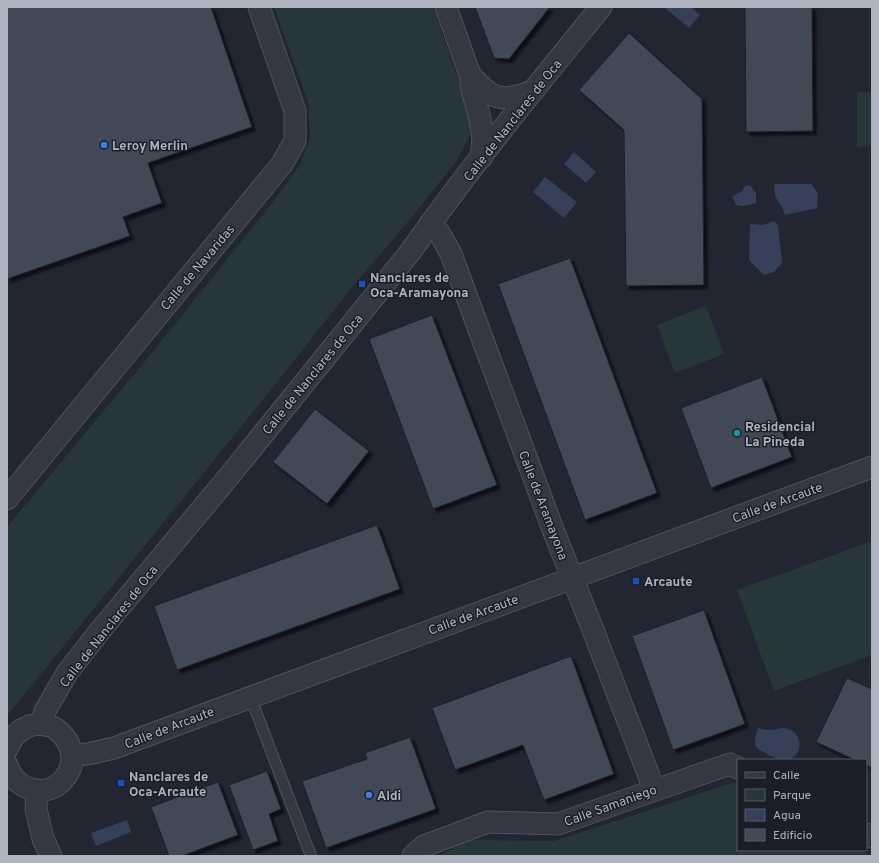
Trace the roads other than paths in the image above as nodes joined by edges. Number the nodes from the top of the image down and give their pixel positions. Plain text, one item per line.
1 (260, 7) edge
2 (446, 7) edge
3 (601, 7) edge
4 (470, 75) junction
5 (533, 91) junction
6 (481, 158) junction
7 (430, 224) junction
8 (872, 467) edge
9 (7, 499) edge
10 (572, 578) junction
11 (250, 696) junction
12 (41, 724) junction
13 (7, 749) edge
14 (72, 755) junction
15 (7, 765) edge
16 (737, 768) edge
17 (654, 789) junction
18 (23, 791) edge
19 (51, 856) edge
20 (311, 856) edge
21 (413, 856) edge

1 - 9 street, Calle de Navaridas
2 - 4 street
3 - 5 street, Calle de Nanclares de Oca
4 - 5 street
4 - 6 street
5 - 6 street, Calle de Nanclares de Oca
6 - 7 street, Calle de Nanclares de Oca
7 - 10 street, Calle de Aramayona
7 - 12 street, Calle de Nanclares de Oca
8 - 10 street, Calle de Arcaute
10 - 11 street, Calle de Arcaute
10 - 17 street, Calle de Aramayona
11 - 14 street, Calle de Arcaute
11 - 20 lane
12 - 13 street
12 - 14 street
14 - 18 street
15 - 18 street
16 - 17 street, Calle Samaniego
17 - 21 street, Calle Samaniego
18 - 19 street

